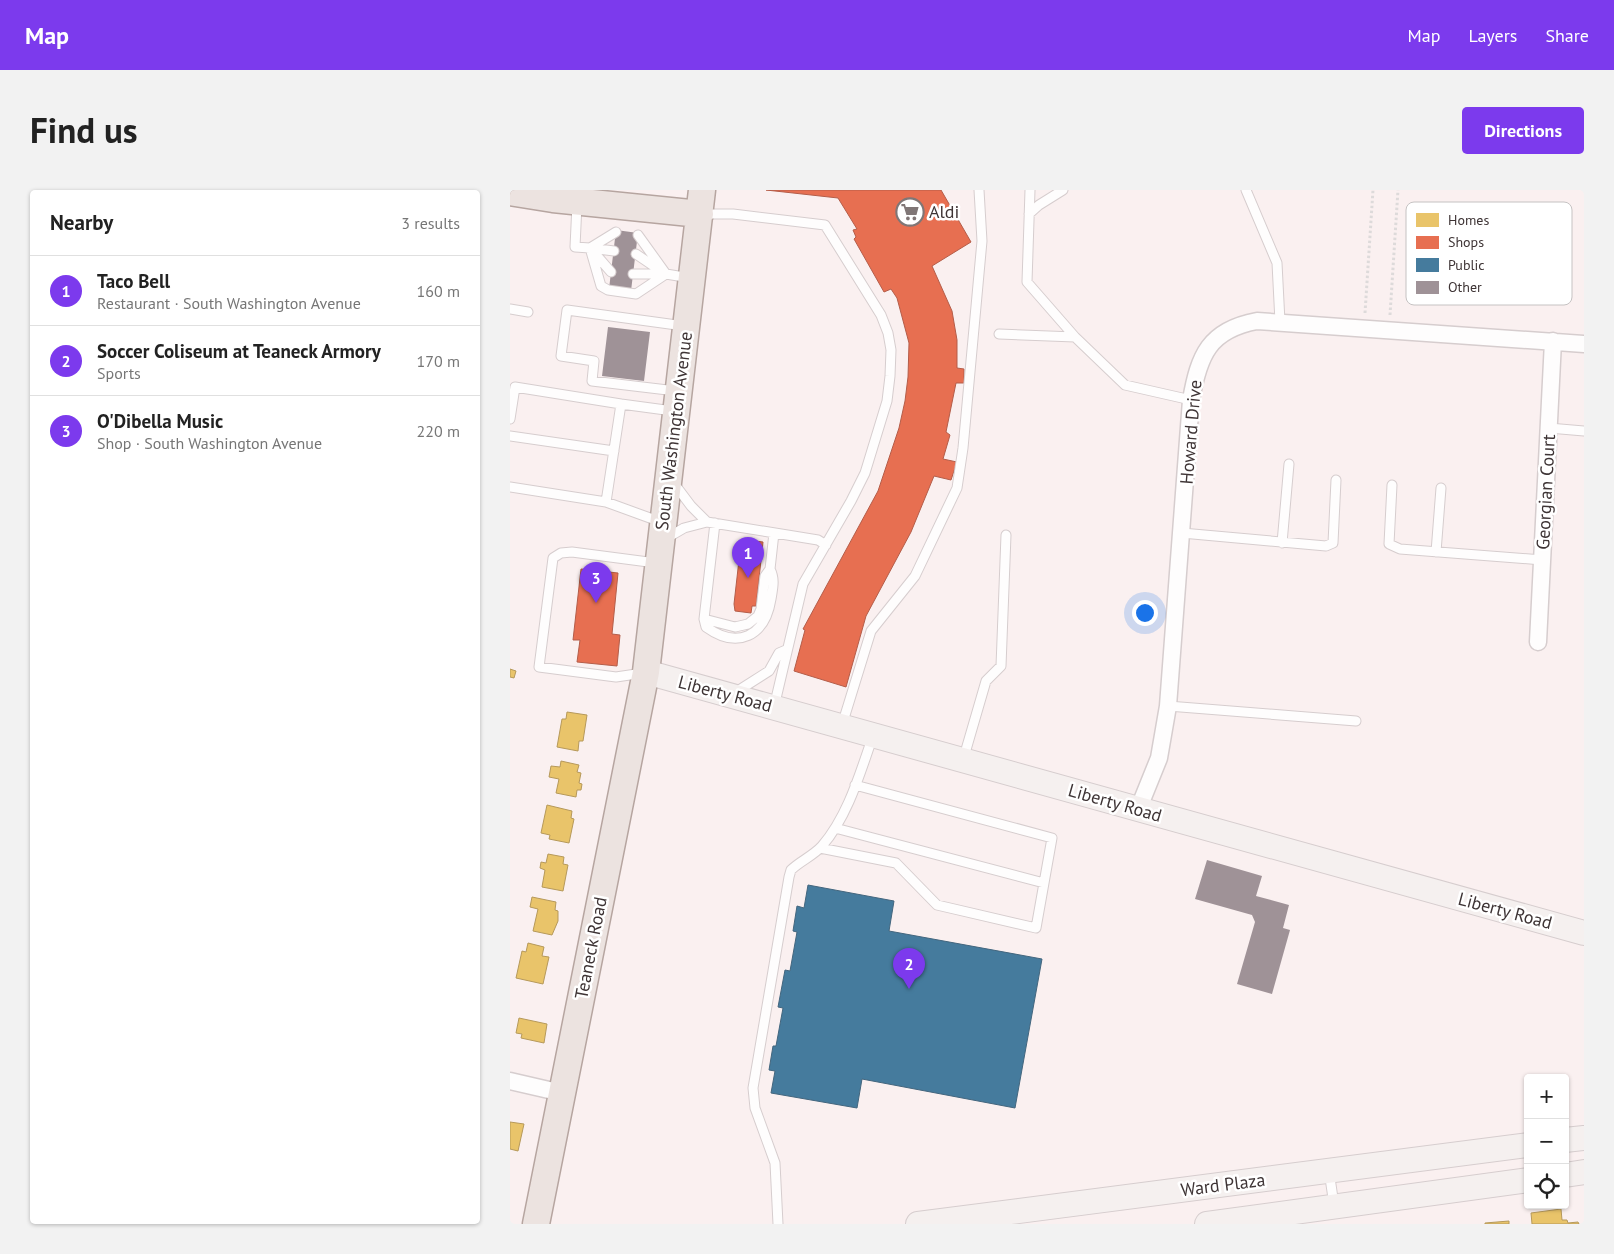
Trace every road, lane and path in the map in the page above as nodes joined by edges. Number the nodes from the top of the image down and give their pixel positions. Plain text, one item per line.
1 (979, 190) edge
2 (1030, 190) edge
3 (1064, 190) edge
4 (1246, 190) edge
5 (1373, 190) edge
6 (1398, 190) edge
7 (510, 192) edge
8 (575, 196) edge
9 (701, 202) edge
10 (1029, 214) junction
11 (616, 232) dead end
12 (638, 235) dead end
13 (590, 248) junction
14 (614, 251) dead end
15 (636, 254) dead end
16 (611, 272) dead end
17 (633, 274) dead end
18 (666, 274) junction
19 (692, 278) junction
20 (510, 309) edge
21 (528, 312) dead end
22 (1280, 322) junction
23 (686, 326) junction
24 (1364, 328) junction
25 (1389, 330) junction
26 (999, 334) dead end
27 (1075, 337) junction
28 (1553, 341) junction
29 (1584, 344) edge
30 (1191, 400) junction
31 (678, 401) junction
32 (621, 404) junction
33 (510, 418) edge
34 (1548, 428) junction
35 (1584, 431) edge
36 (510, 436) edge
37 (614, 452) junction
38 (1289, 464) dead end
39 (669, 475) junction
40 (1336, 480) dead end
41 (1392, 485) dead end
42 (510, 487) edge
43 (1441, 488) dead end
44 (606, 502) junction
45 (711, 522) junction
46 (774, 533) junction
47 (1182, 533) junction
48 (1006, 535) dead end
49 (661, 543) junction
50 (1282, 543) junction
51 (826, 545) junction
52 (1436, 552) junction
53 (1542, 560) junction
54 (1538, 642) dead end
55 (786, 650) junction
56 (646, 672) junction
57 (732, 695) junction
58 (1168, 706) junction
59 (774, 707) junction
60 (1356, 721) dead end
61 (842, 726) junction
62 (874, 734) junction
63 (963, 761) junction
64 (855, 785) junction
65 (1138, 810) junction
66 (835, 828) junction
67 (820, 848) junction
68 (1044, 883) junction
69 (1584, 933) edge
70 (510, 1081) edge
71 (562, 1093) junction
72 (1584, 1138) edge
73 (1569, 1140) edge
74 (1524, 1146) edge
75 (1329, 1171) junction
76 (1584, 1172) edge
77 (1569, 1174) edge
78 (1524, 1181) edge
79 (1334, 1207) junction
80 (1004, 1219) edge
81 (536, 1224) edge
82 (778, 1224) edge
83 (918, 1224) edge
84 (1207, 1224) edge

1 - 61 lane
2 - 10 lane
3 - 10 lane
4 - 22 lane
5 - 24 path
6 - 25 path
7 - 8 main road
8 - 9 main road
8 - 13 lane
9 - 19 main road, South Washington Avenue
9 - 51 lane
10 - 27 lane
11 - 13 lane
12 - 18 lane
13 - 14 lane
13 - 16 lane
13 - 18 lane
15 - 18 lane
17 - 18 lane
18 - 19 lane
19 - 23 main road, South Washington Avenue
20 - 21 lane
22 - 24 street, Howard Drive
22 - 30 street, Howard Drive
23 - 31 main road, South Washington Avenue
23 - 31 lane
24 - 25 street, Howard Drive
25 - 28 street, Howard Drive
26 - 27 lane
27 - 30 lane
28 - 29 street, Howard Drive
28 - 34 street, Georgian Court
30 - 47 street, Howard Drive
31 - 32 lane
31 - 39 main road, South Washington Avenue
32 - 33 lane
32 - 37 lane
34 - 35 lane
34 - 53 street, Georgian Court
36 - 37 lane
37 - 44 lane
38 - 50 lane
39 - 45 lane
39 - 49 main road, South Washington Avenue
40 - 50 lane
41 - 52 lane
42 - 44 lane
43 - 52 lane
44 - 49 lane
45 - 46 lane
45 - 46 lane
45 - 49 lane
46 - 51 lane
47 - 50 lane
47 - 58 street, Howard Drive
48 - 63 lane
49 - 56 main road, South Washington Avenue
49 - 56 lane
51 - 55 lane
52 - 53 lane
53 - 54 street, Georgian Court
55 - 57 lane
55 - 59 lane
56 - 57 main road, Liberty Road
56 - 71 main road, Teaneck Road
57 - 59 main road, Liberty Road
58 - 60 lane
58 - 65 street, Howard Drive
59 - 61 main road, Liberty Road
61 - 62 main road, Liberty Road
62 - 63 main road, Liberty Road
62 - 64 lane
63 - 65 main road, Liberty Road
64 - 66 lane
64 - 68 lane
65 - 69 main road, Liberty Road
66 - 67 lane
66 - 68 lane
67 - 68 lane
67 - 82 lane
70 - 71 street
71 - 81 main road, Teaneck Road
72 - 73 main road
74 - 75 main road, Ward Plaza
75 - 79 lane
75 - 80 main road, Ward Plaza
76 - 77 main road
78 - 79 main road, Ward Plaza
79 - 84 main road, Ward Plaza
80 - 83 main road, Ward Plaza

